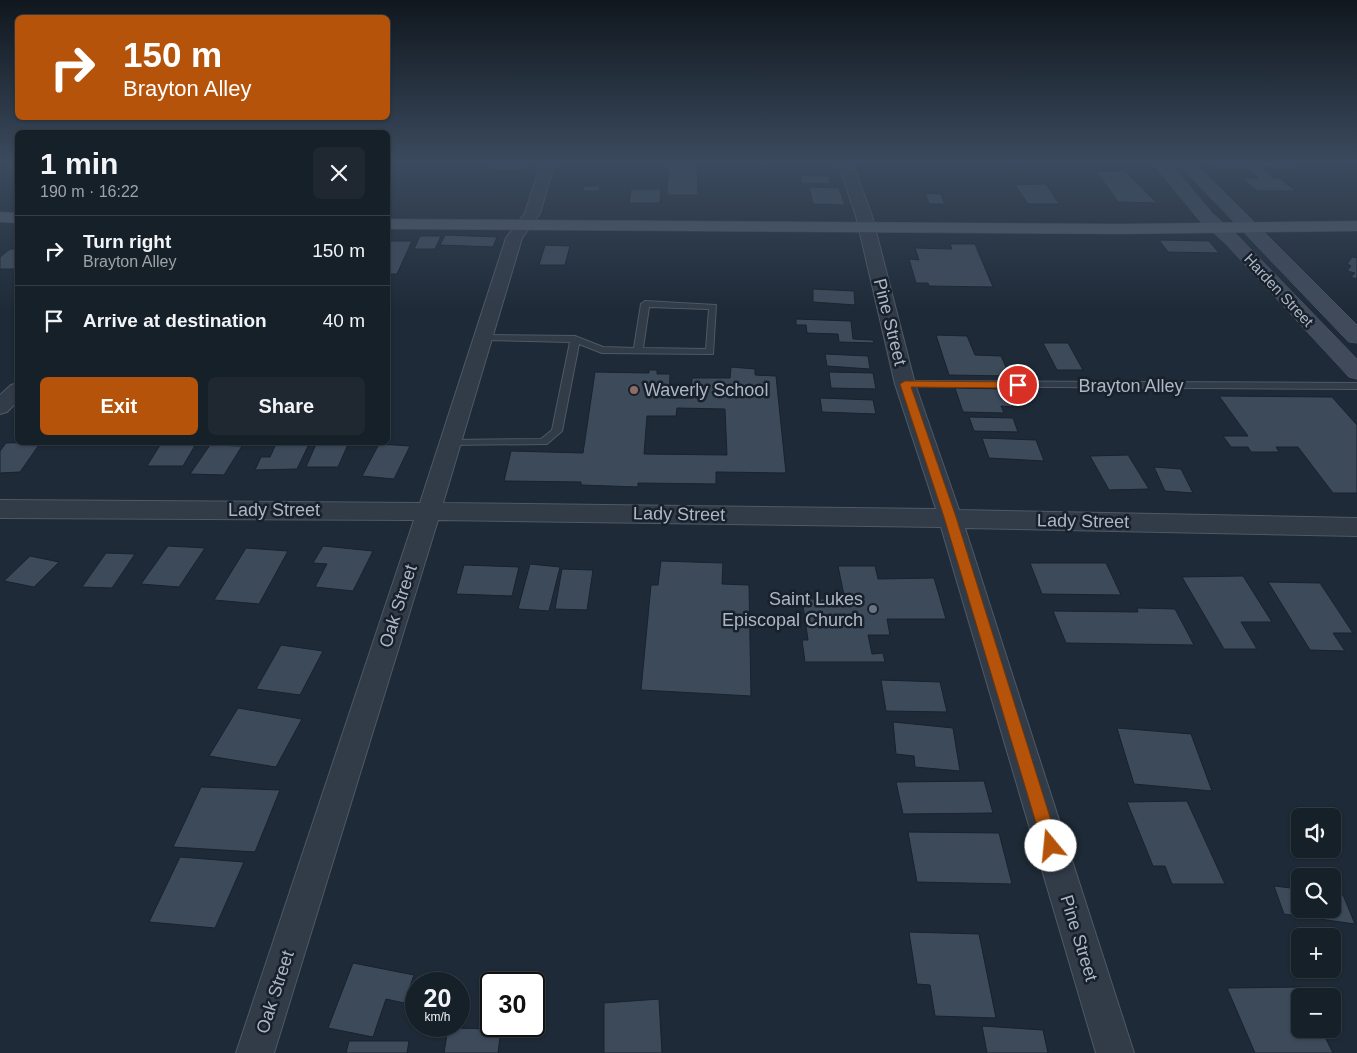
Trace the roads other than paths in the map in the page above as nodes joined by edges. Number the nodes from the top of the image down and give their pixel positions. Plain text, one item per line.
1 (391, 212) edge
2 (530, 212) edge
3 (862, 212) edge
4 (1204, 212) edge
5 (1234, 212) edge
6 (1357, 213) edge
7 (0, 217) edge
8 (15, 218) edge
9 (527, 219) junction
10 (1243, 221) junction
11 (865, 222) junction
12 (1213, 223) junction
13 (390, 224) edge
14 (1357, 226) edge
15 (483, 337) junction
16 (1357, 337) edge
17 (575, 339) junction
18 (638, 350) junction
19 (1357, 372) edge
20 (905, 384) junction
21 (1357, 386) edge
22 (15, 392) edge
23 (0, 407) edge
24 (450, 443) junction
25 (0, 509) edge
26 (429, 511) junction
27 (950, 517) junction
28 (1357, 527) edge
29 (255, 1053) edge
30 (1115, 1053) edge

1 - 9 main road
2 - 9 street, Oak Street
3 - 11 street, Pine Street
4 - 12 main road, Harden Street
5 - 10 main road, Harden Street
6 - 10 main road
7 - 8 main road
9 - 11 main road
9 - 13 main road
9 - 15 street, Oak Street
10 - 12 main road
10 - 14 main road
10 - 16 main road, Harden Street
11 - 12 main road
11 - 20 street, Pine Street
12 - 19 main road, Harden Street
15 - 17 lane
15 - 24 street, Oak Street
17 - 18 lane
17 - 24 lane
18 - 18 lane
20 - 21 lane, Brayton Alley
20 - 27 street, Pine Street
22 - 23 street
24 - 26 street, Oak Street
25 - 26 street, Lady Street
26 - 27 street, Lady Street
26 - 29 street, Oak Street
27 - 28 street, Lady Street
27 - 30 street, Pine Street

